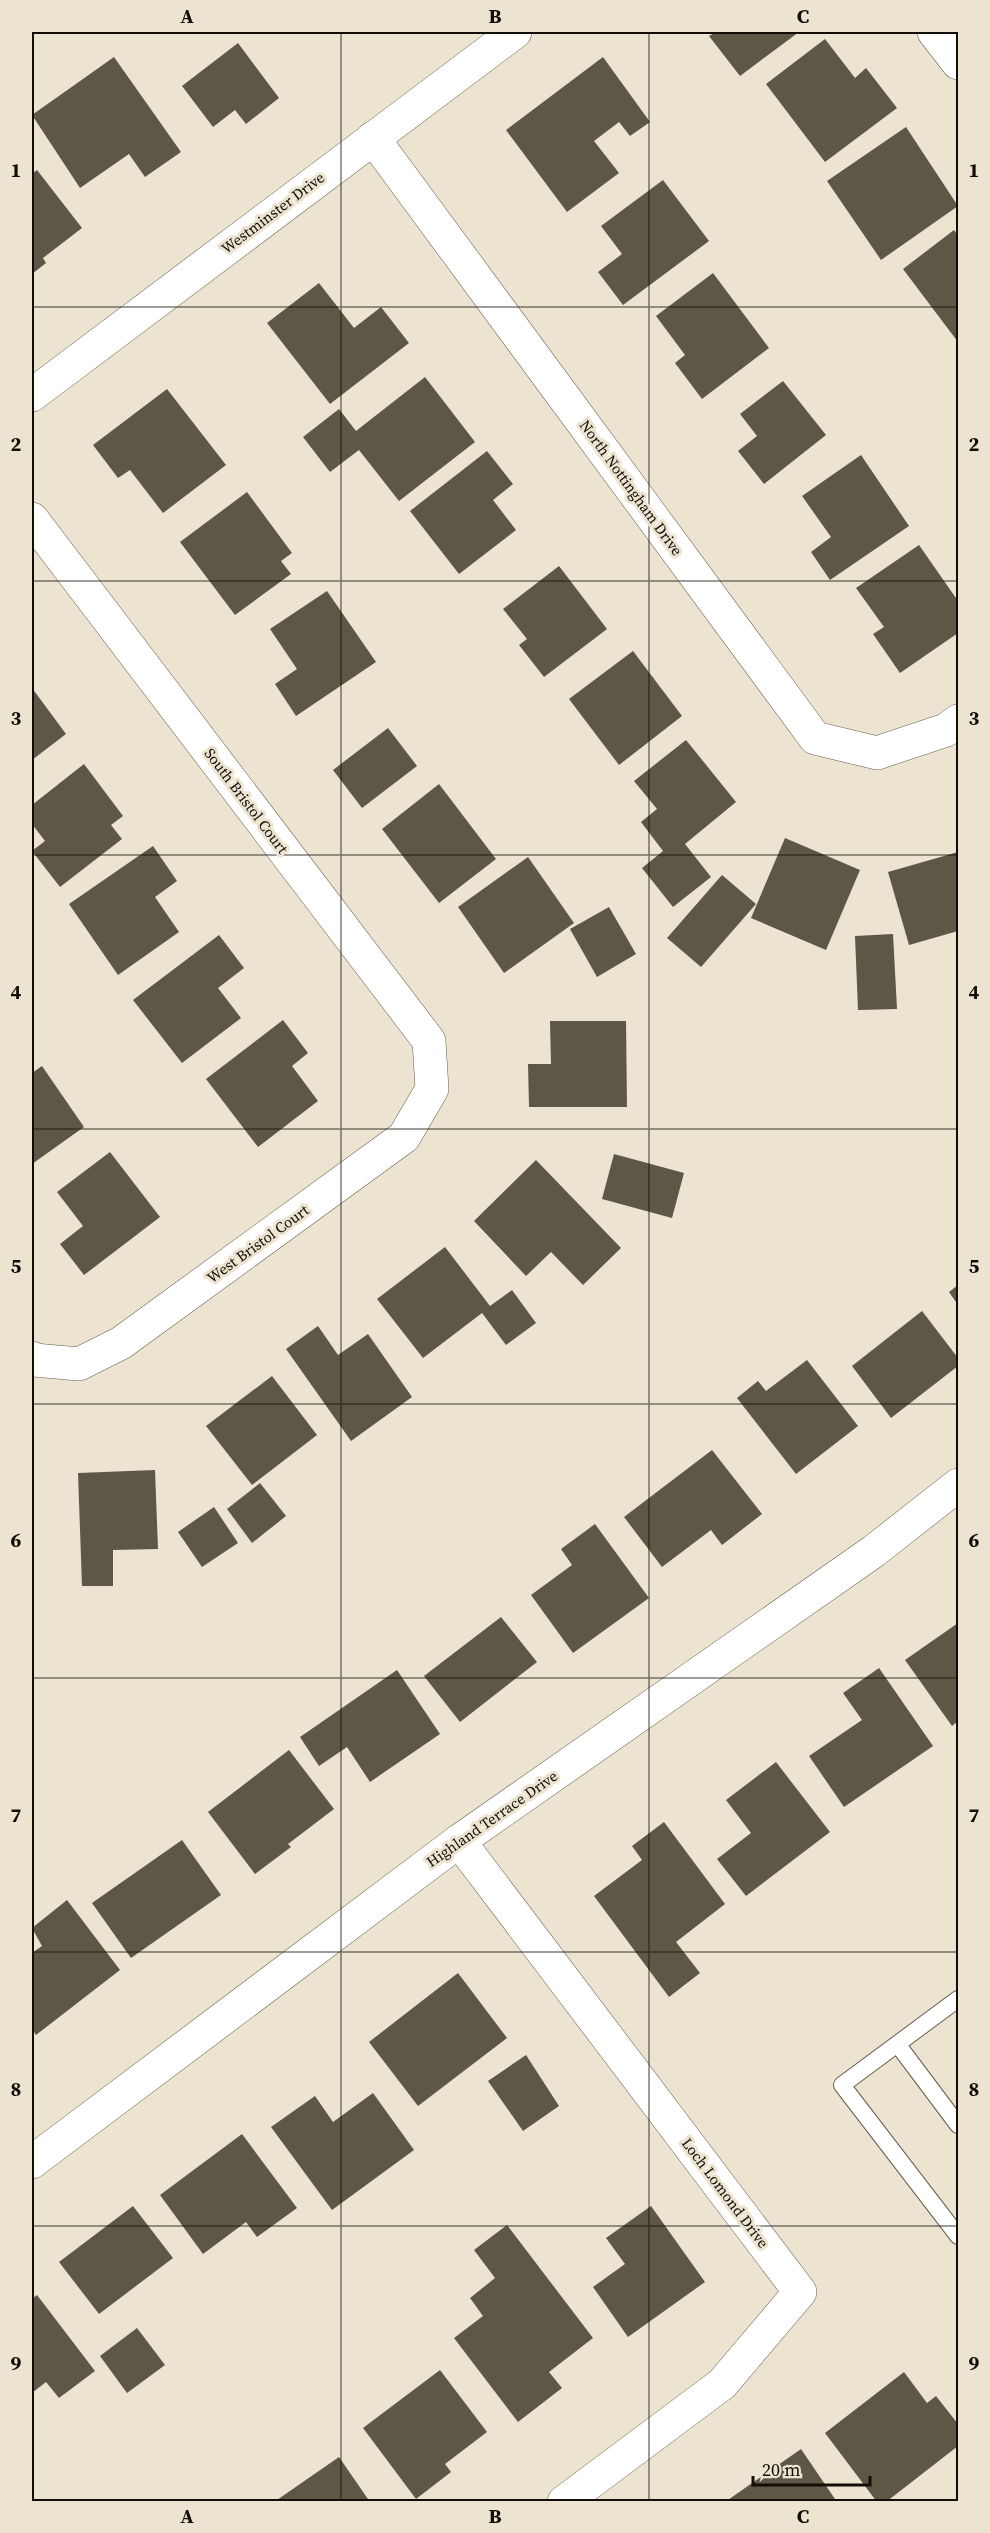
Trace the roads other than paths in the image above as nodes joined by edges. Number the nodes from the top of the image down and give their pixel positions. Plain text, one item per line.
1 (516, 32) edge
2 (934, 32) edge
3 (958, 63) edge
4 (373, 138) junction
5 (32, 395) edge
6 (32, 519) edge
7 (946, 727) edge
8 (430, 1094) joint
9 (32, 1358) edge
10 (958, 1485) edge
11 (459, 1841) junction
12 (958, 1999) edge
13 (898, 2045) junction
14 (958, 2124) edge
15 (32, 2162) edge
16 (958, 2236) edge
17 (564, 2502) edge

1 - 4 street, Westminster Drive
2 - 3 street
4 - 5 street, Westminster Drive
4 - 7 street, North Nottingham Drive
6 - 8 street, South Bristol Court
8 - 9 street, West Bristol Court
10 - 11 street, Highland Terrace Drive
11 - 15 street, Highland Terrace Drive
11 - 17 street, Loch Lomond Drive
12 - 13 lane
13 - 14 lane
13 - 16 lane

